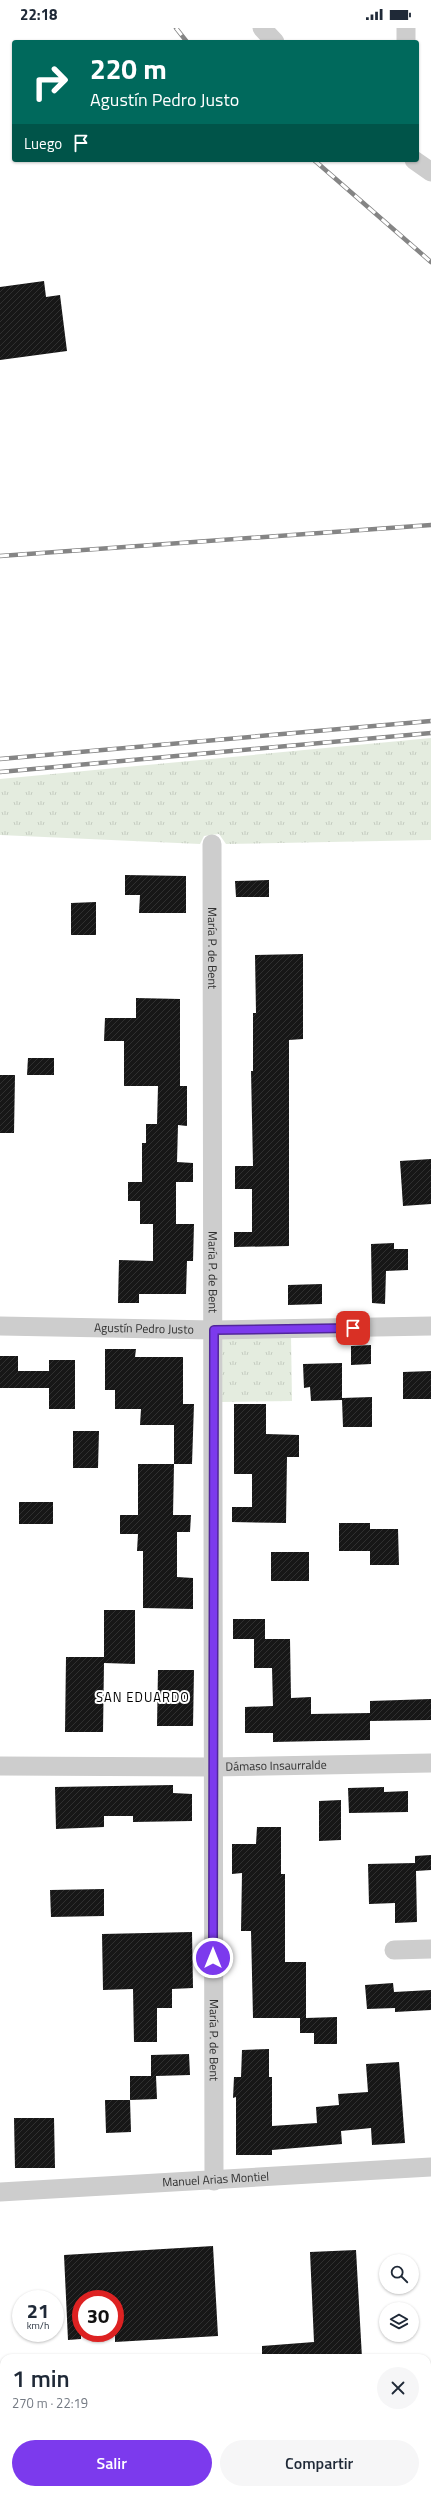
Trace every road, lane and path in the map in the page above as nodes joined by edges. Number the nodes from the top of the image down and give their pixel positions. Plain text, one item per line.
1 (262, 28) edge
2 (406, 28) edge
3 (273, 40) edge
4 (406, 40) edge
5 (417, 162) edge
6 (431, 172) edge
7 (212, 844) dead end
8 (0, 1326) edge
9 (431, 1326) edge
10 (214, 1330) junction
11 (431, 1763) edge
12 (0, 1766) edge
13 (212, 1767) junction
14 (431, 1949) edge
15 (394, 1950) dead end
16 (431, 2167) edge
17 (214, 2181) junction
18 (0, 2192) edge

1 - 3 street
2 - 4 street
5 - 6 street
7 - 10 street, María P. de Bent
8 - 10 street, Agustín Pedro Justo
9 - 10 street, Agustín Pedro Justo
10 - 13 street, María P. de Bent
11 - 13 street, Dámaso Insaurralde
12 - 13 street, Dámaso Insaurralde
13 - 17 street, María P. de Bent
14 - 15 street
16 - 17 street, Manuel Arias Montiel
17 - 18 street, Manuel Arias Montiel

